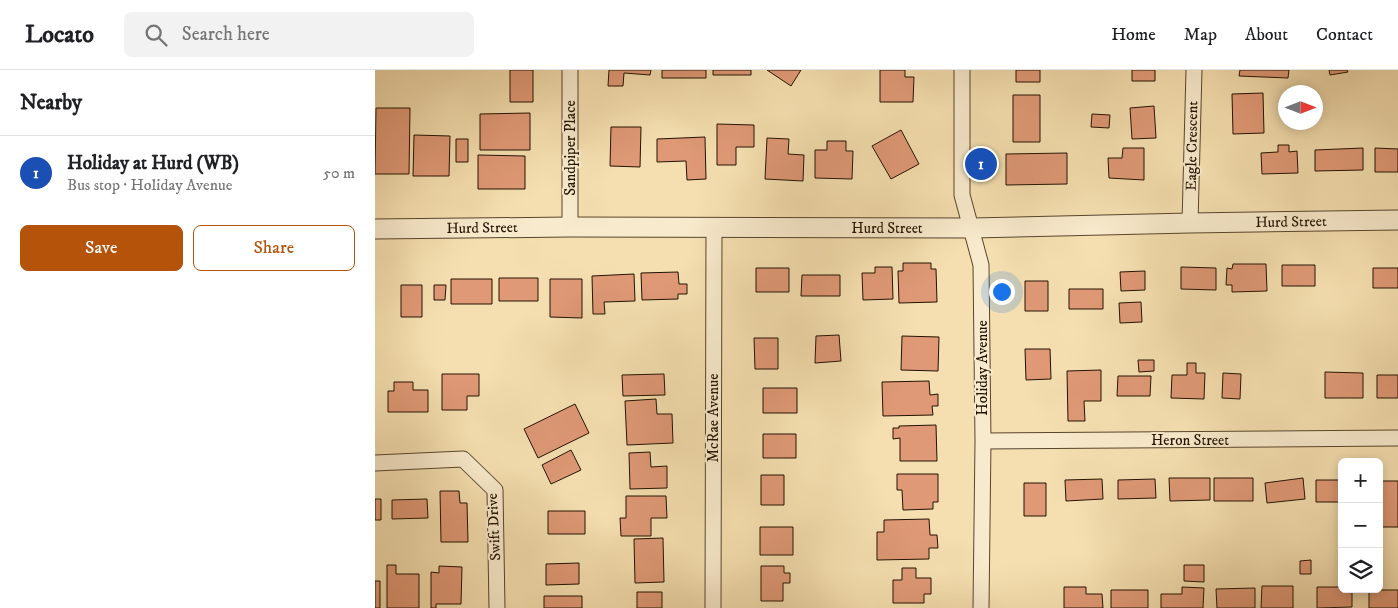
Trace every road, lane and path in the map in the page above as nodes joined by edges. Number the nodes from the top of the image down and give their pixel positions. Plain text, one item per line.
1 (570, 70) edge
2 (962, 70) edge
3 (1194, 70) edge
4 (1398, 220) edge
5 (1190, 223) junction
6 (570, 227) junction
7 (375, 228) edge
8 (714, 228) junction
9 (971, 228) junction
10 (1398, 438) edge
11 (983, 441) junction
12 (375, 463) edge
13 (497, 608) edge
14 (713, 608) edge
15 (981, 608) edge

1 - 6 street, Sandpiper Place
2 - 9 street, Holiday Avenue
3 - 5 street, Eagle Crescent
4 - 5 street, Hurd Street
5 - 9 street, Hurd Street
6 - 7 street, Hurd Street
6 - 8 street, Hurd Street
8 - 9 street, Hurd Street
8 - 14 street, McRae Avenue
9 - 11 street, Holiday Avenue
10 - 11 street, Heron Street
11 - 15 street, Holiday Avenue
12 - 13 street, Swift Drive

